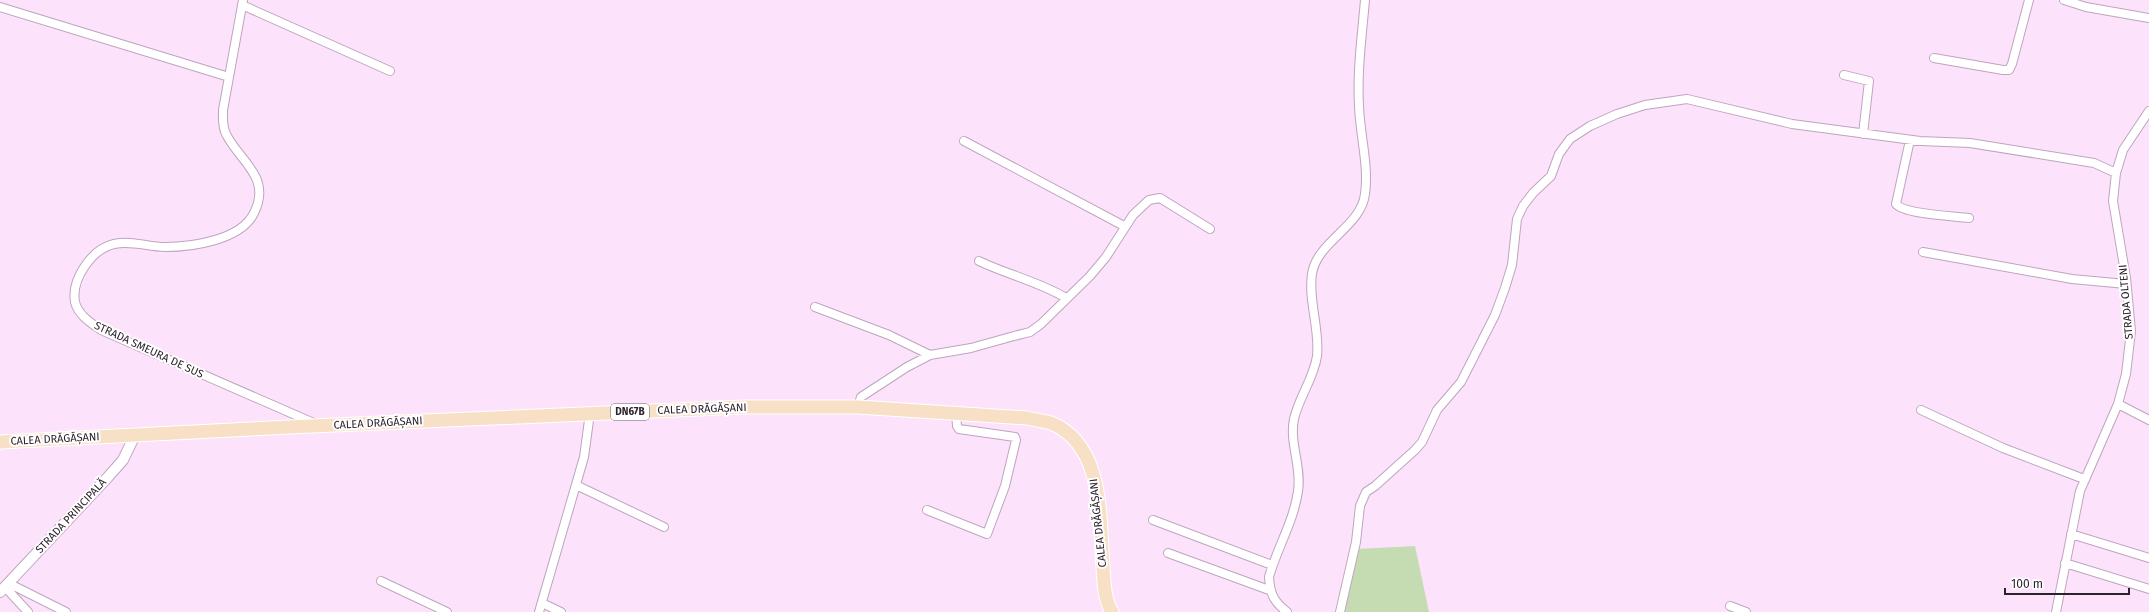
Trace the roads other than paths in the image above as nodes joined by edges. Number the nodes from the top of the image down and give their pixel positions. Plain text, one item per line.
1 (1365, 0) edge
2 (2029, 0) edge
3 (2064, 0) edge
4 (243, 3) edge
5 (0, 7) edge
6 (2149, 18) edge
7 (1934, 58) dead end
8 (390, 71) dead end
9 (1844, 75) dead end
10 (229, 77) junction
11 (2149, 112) edge
12 (1863, 134) junction
13 (1910, 140) junction
14 (964, 141) dead end
15 (2116, 173) junction
16 (1969, 218) dead end
17 (1124, 226) junction
18 (1210, 229) dead end
19 (1923, 252) dead end
20 (979, 262) dead end
21 (2126, 284) junction
22 (1066, 298) junction
23 (815, 307) dead end
24 (930, 355) junction
25 (2118, 404) junction
26 (858, 407) junction
27 (1921, 410) dead end
28 (590, 413) junction
29 (956, 414) junction
30 (2149, 420) edge
31 (318, 425) junction
32 (135, 435) junction
33 (0, 442) edge
34 (2084, 479) junction
35 (576, 485) junction
36 (927, 510) dead end
37 (1153, 520) dead end
38 (664, 527) dead end
39 (2071, 534) junction
40 (1168, 553) dead end
41 (2149, 558) edge
42 (2066, 563) junction
43 (1272, 565) junction
44 (380, 581) dead end
45 (4, 587) edge
46 (2149, 589) edge
47 (1269, 590) junction
48 (542, 603) junction
49 (1730, 606) dead end
50 (28, 612) edge
51 (66, 612) edge
52 (447, 612) edge
53 (539, 612) edge
54 (561, 612) edge
55 (1112, 612) edge
56 (1287, 612) edge
57 (1340, 612) edge
58 (1746, 612) edge
59 (2056, 612) edge

1 - 43 street
2 - 7 street
3 - 6 street
4 - 8 street
4 - 10 street, STRADA SMEURA DE SUS
5 - 10 street
9 - 12 street
10 - 31 street, STRADA SMEURA DE SUS
11 - 15 street, STRADA OLTENI
12 - 13 street
12 - 57 street
13 - 15 street
13 - 16 street
14 - 17 street
15 - 21 street, STRADA OLTENI
17 - 18 street
17 - 22 street
19 - 21 street
20 - 22 street
21 - 25 street, STRADA OLTENI
22 - 24 street
23 - 24 street
24 - 26 street
25 - 30 street
25 - 34 street, STRADA OLTENI
26 - 28 main road, CALEA DRĂGĂȘANI / DN67B
26 - 29 main road, CALEA DRĂGĂȘANI / DN67B
27 - 34 street
28 - 31 main road, CALEA DRĂGĂȘANI / DN67B
28 - 35 street
29 - 36 street
29 - 55 main road, CALEA DRĂGĂȘANI / DN67B
31 - 32 main road, CALEA DRĂGĂȘANI / DN67B
32 - 33 main road, CALEA DRĂGĂȘANI / DN67B
32 - 45 street, STRADA PRINCIPALĂ
34 - 39 street, STRADA OLTENI
35 - 38 street
35 - 48 street
37 - 43 street
39 - 41 street
39 - 42 street, STRADA OLTENI
40 - 47 street
42 - 46 street
42 - 59 street, STRADA OLTENI
43 - 47 street
44 - 52 street
45 - 50 street
45 - 51 street
47 - 56 street
48 - 53 street
48 - 54 street
49 - 58 street

